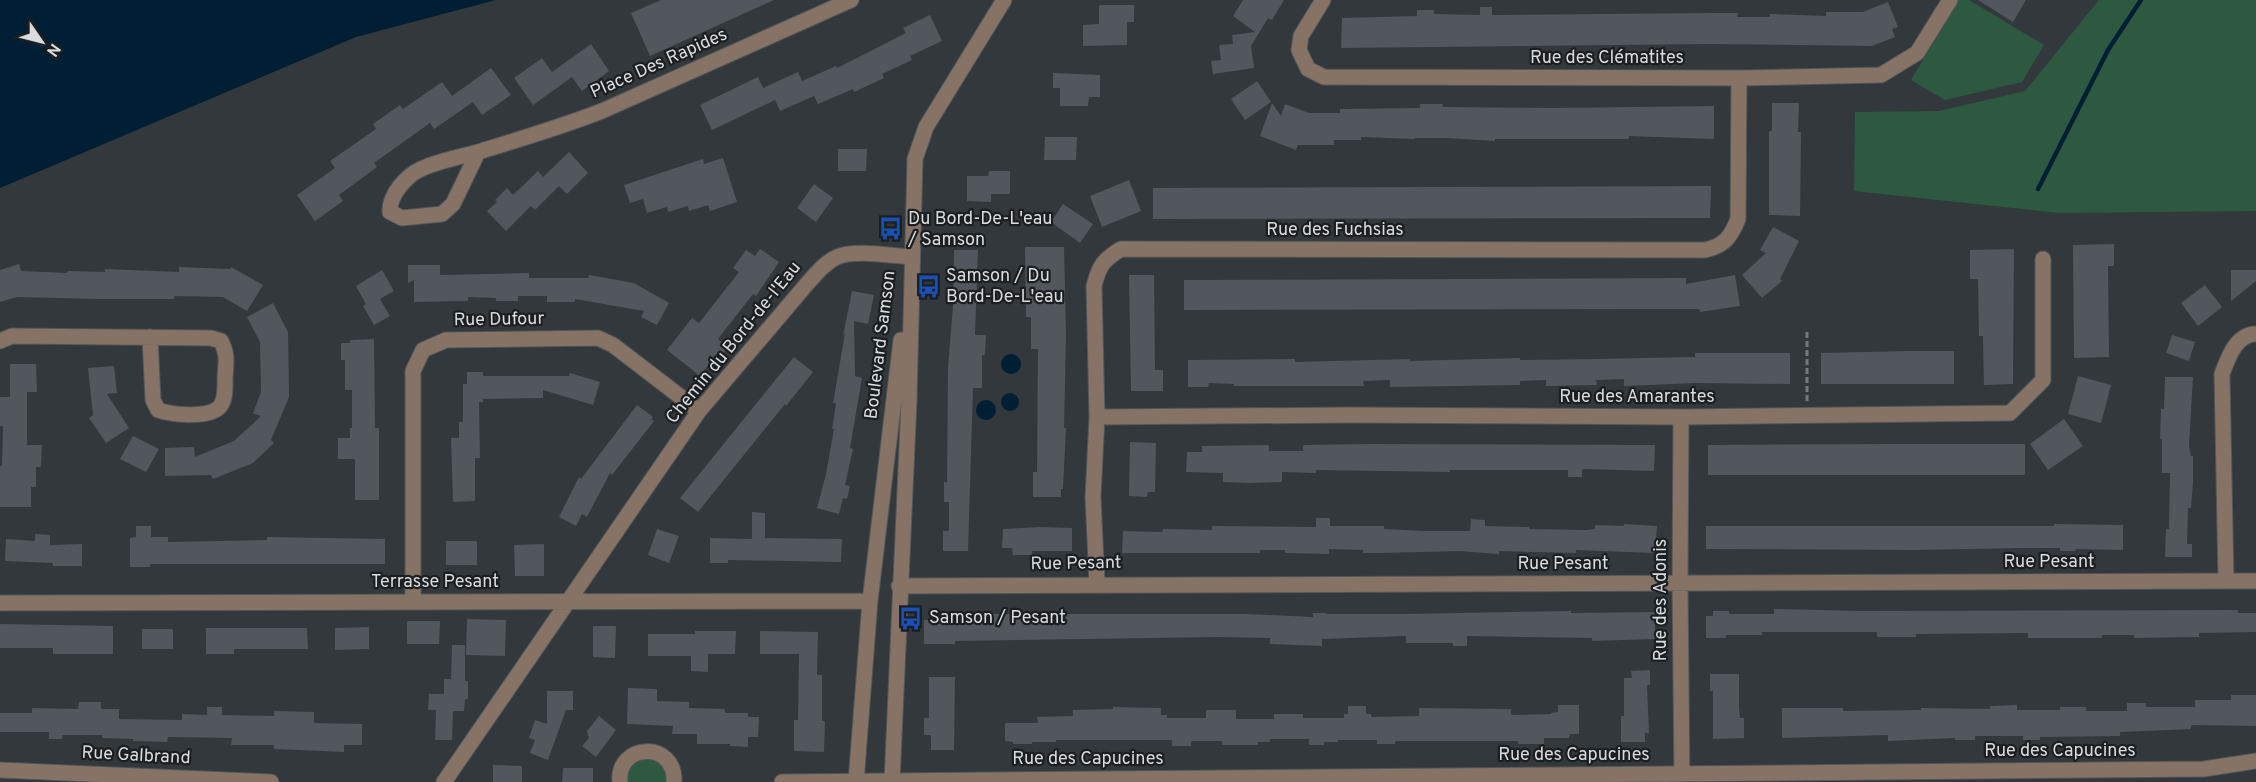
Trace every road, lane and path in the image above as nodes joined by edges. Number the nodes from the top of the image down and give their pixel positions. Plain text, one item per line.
1 (851, 0) edge
2 (1005, 0) edge
3 (1323, 0) edge
4 (1950, 0) edge
5 (1739, 78) junction
6 (478, 152) junction
7 (912, 257) junction
8 (2043, 259) dead end
9 (1807, 332) dead end
10 (2256, 334) edge
11 (150, 337) junction
12 (0, 340) edge
13 (699, 411) junction
14 (1807, 414) junction
15 (1097, 417) junction
16 (1681, 417) junction
17 (2226, 581) junction
18 (2256, 581) edge
19 (1097, 583) junction
20 (1680, 584) junction
21 (899, 586) junction
22 (870, 601) junction
23 (413, 602) junction
24 (568, 602) junction
25 (0, 603) edge
26 (2256, 761) edge
27 (0, 770) edge
28 (1682, 778) edge
29 (856, 781) edge
30 (892, 781) edge
31 (271, 782) edge
32 (444, 782) edge
33 (620, 782) edge
34 (674, 782) edge
35 (782, 782) edge

1 - 6 street, Place Des Rapides
2 - 7 street
3 - 5 street, Rue des Clématites
4 - 5 street, Rue des Clématites
5 - 15 street, Rue des Fuchsias
6 - 6 street, Place Des Rapides
7 - 13 street, Chemin du Bord-de-l'Eau
7 - 21 street, Boulevard Samson
7 - 22 street, Boulevard Samson
8 - 14 street, Rue des Amarantes
9 - 14 path
10 - 17 street
11 - 11 street
11 - 12 street
13 - 23 street, Rue Dufour
13 - 24 street, Chemin du Bord-de-l'Eau
14 - 16 street, Rue des Amarantes
15 - 16 street, Rue des Amarantes
15 - 19 street, Rue des Fuchsias
16 - 20 street, Rue des Adonis
17 - 18 street, Rue Pesant
17 - 20 street, Rue Pesant
19 - 20 street, Rue Pesant
19 - 21 street, Rue Pesant
20 - 28 street, Rue des Adonis
21 - 30 street, Boulevard Samson
22 - 24 street, Terrasse Pesant
22 - 29 street, Boulevard Samson
23 - 24 street, Terrasse Pesant
23 - 25 street, Terrasse Pesant
24 - 32 street, Chemin du Bord-de-l'Eau
26 - 28 street, Rue des Capucines
27 - 31 street, Rue Galbrand
28 - 30 street, Rue des Capucines
29 - 30 street, Rue des Capucines
29 - 35 street, Rue des Capucines
33 - 34 street

